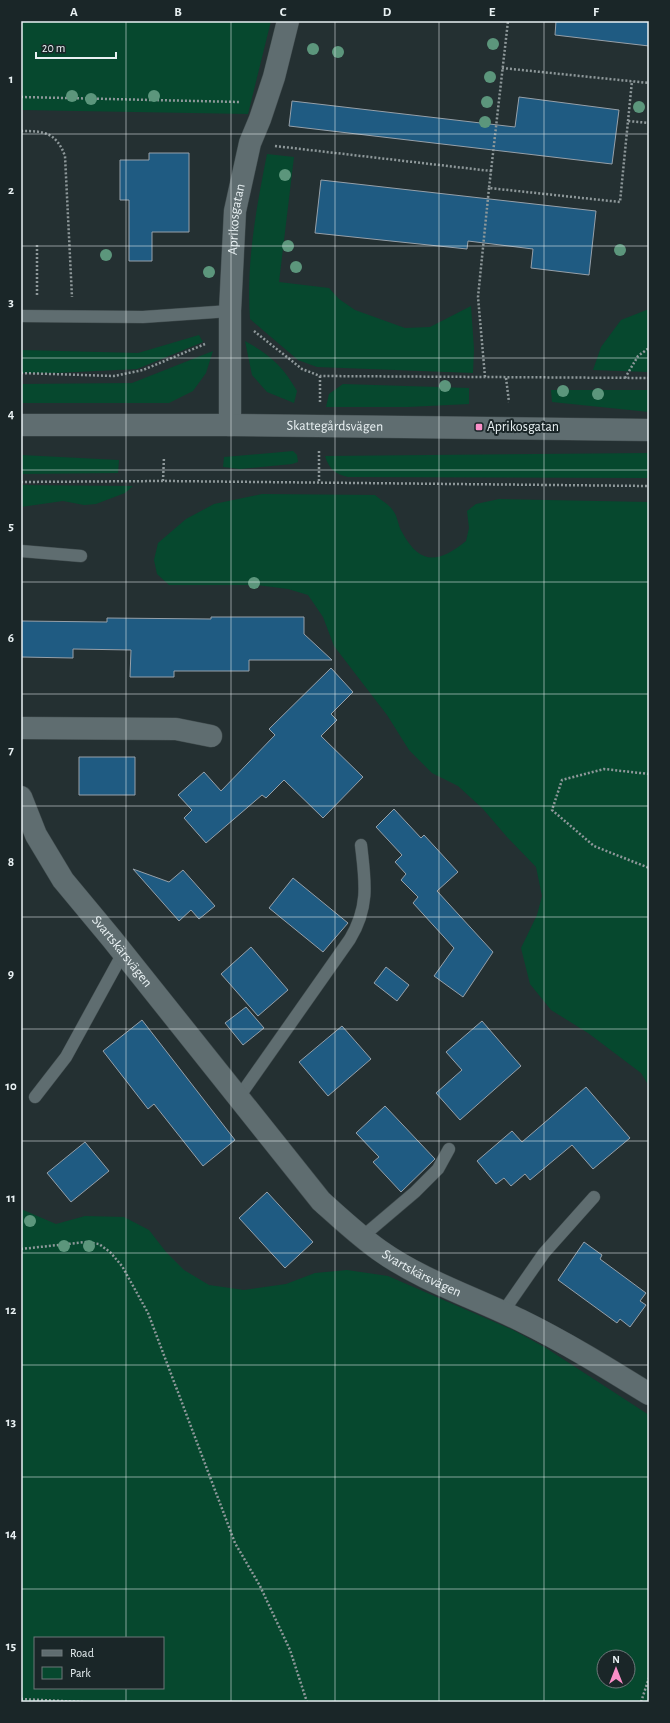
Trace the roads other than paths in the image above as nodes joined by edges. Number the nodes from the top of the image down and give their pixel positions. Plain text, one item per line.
1 (288, 21) edge
2 (230, 311) junction
3 (21, 316) edge
4 (21, 425) edge
5 (230, 425) junction
6 (649, 430) edge
7 (21, 551) edge
8 (81, 556) dead end
9 (21, 728) edge
10 (211, 736) dead end
11 (21, 797) edge
12 (28, 836) edge
13 (361, 844) dead end
14 (123, 953) junction
15 (35, 1097) dead end
16 (239, 1097) junction
17 (449, 1149) dead end
18 (594, 1197) dead end
19 (362, 1237) junction
20 (503, 1312) junction
21 (649, 1394) edge

1 - 2 street, Aprikosgatan
2 - 3 lane
2 - 5 street, Aprikosgatan
4 - 5 street, Skattegårdsvägen
5 - 6 street, Skattegårdsvägen
7 - 8 lane
9 - 10 street
11 - 12 street, Svartskärsvägen
12 - 14 street, Svartskärsvägen
13 - 16 lane
14 - 15 lane
14 - 16 street, Svartskärsvägen
16 - 19 street, Svartskärsvägen
17 - 19 lane
18 - 20 lane
19 - 20 street, Svartskärsvägen
20 - 21 street, Svartskärsvägen

